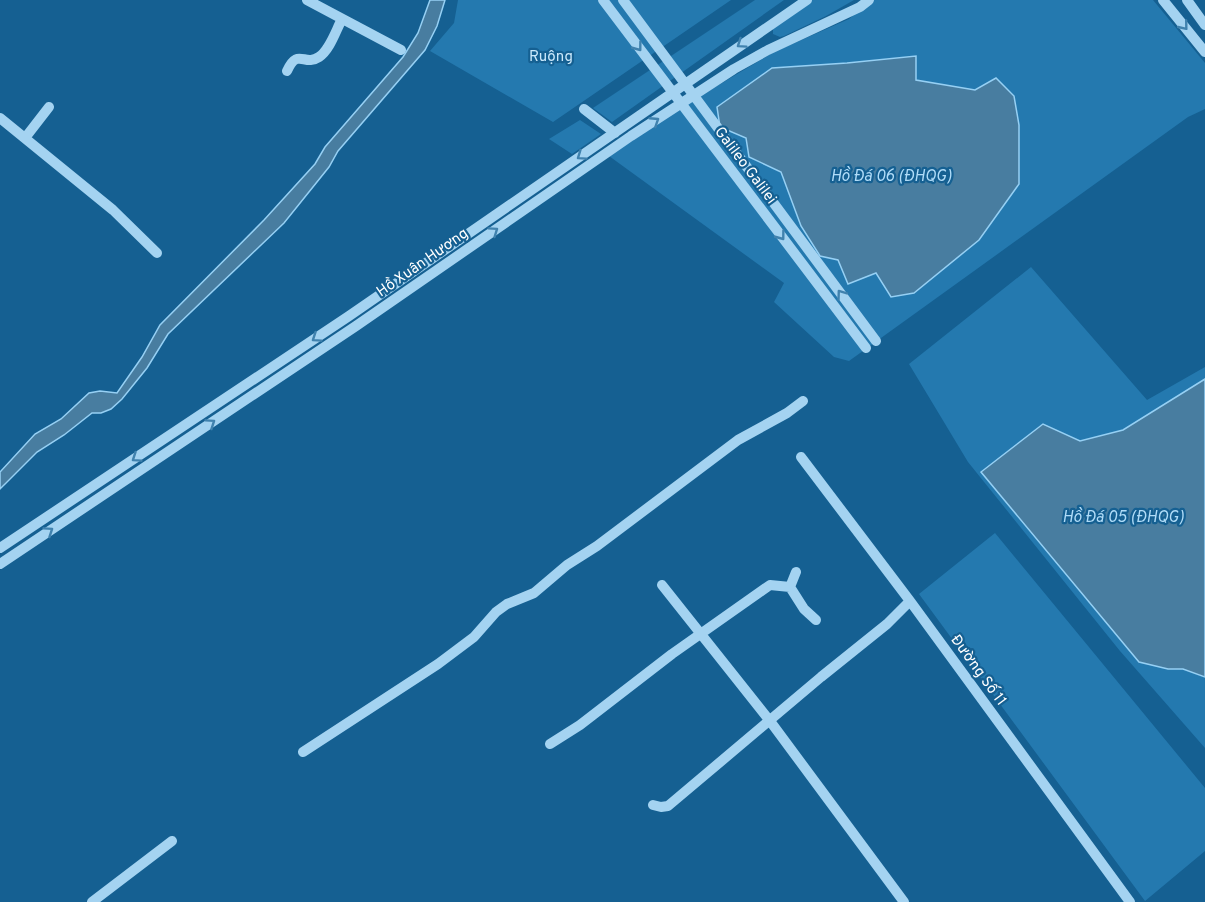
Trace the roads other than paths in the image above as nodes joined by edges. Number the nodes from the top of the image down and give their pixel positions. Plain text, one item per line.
1 (307, 0) edge
2 (603, 0) edge
3 (623, 0) edge
4 (807, 0) edge
5 (869, 0) edge
6 (1163, 0) edge
7 (1186, 0) edge
8 (342, 19) junction
9 (1205, 25) edge
10 (758, 33) junction
11 (401, 50) dead end
12 (768, 50) junction
13 (1205, 52) edge
14 (287, 71) dead end
15 (686, 83) junction
16 (672, 93) junction
17 (694, 95) junction
18 (681, 104) junction
19 (49, 107) dead end
20 (584, 109) dead end
21 (0, 118) edge
22 (615, 133) junction
23 (25, 138) junction
24 (157, 253) dead end
25 (349, 316) junction
26 (356, 326) junction
27 (803, 401) dead end
28 (801, 457) dead end
29 (0, 548) edge
30 (0, 564) edge
31 (796, 572) dead end
32 (662, 585) dead end
33 (790, 587) junction
34 (910, 602) junction
35 (816, 620) dead end
36 (700, 635) junction
37 (770, 721) junction
38 (550, 744) dead end
39 (303, 752) dead end
40 (653, 805) dead end
41 (172, 841) dead end
42 (92, 902) edge
43 (904, 902) edge
44 (1130, 902) edge

1 - 8 street
2 -> 16 street, Galileo Galilei
3 - 15 street, Galileo Galilei
4 - 10 street, Hồ Xuân Hương
5 - 12 street, Hồ Xuân Hương
6 -> 13 street
7 - 9 street
8 - 11 street
8 - 14 street
10 - 12 street
10 -> 15 street, Hồ Xuân Hương
12 - 17 street, Hồ Xuân Hương
15 - 16 street, Hồ Xuân Hương
15 - 17 street, Galileo Galilei
16 - 18 street, Galileo Galilei
16 - 22 street, Hồ Xuân Hương
17 - 18 street, Hồ Xuân Hương
18 -> 17 street, Galileo Galilei
26 -> 18 street, Hồ Xuân Hương
19 - 23 street
20 - 22 street
21 - 23 street
22 -> 25 street, Hồ Xuân Hương
23 - 24 street
25 - 26 street
25 -> 29 street, Hồ Xuân Hương
30 -> 26 street, Hồ Xuân Hương
27 - 39 street
28 - 34 street, Đường Số 11
31 - 33 street
32 - 36 street
33 - 35 street
33 - 36 street
34 - 37 street
34 - 44 street, Đường Số 11
36 - 37 street
36 - 38 street
37 - 40 street
37 - 43 street
41 - 42 street

